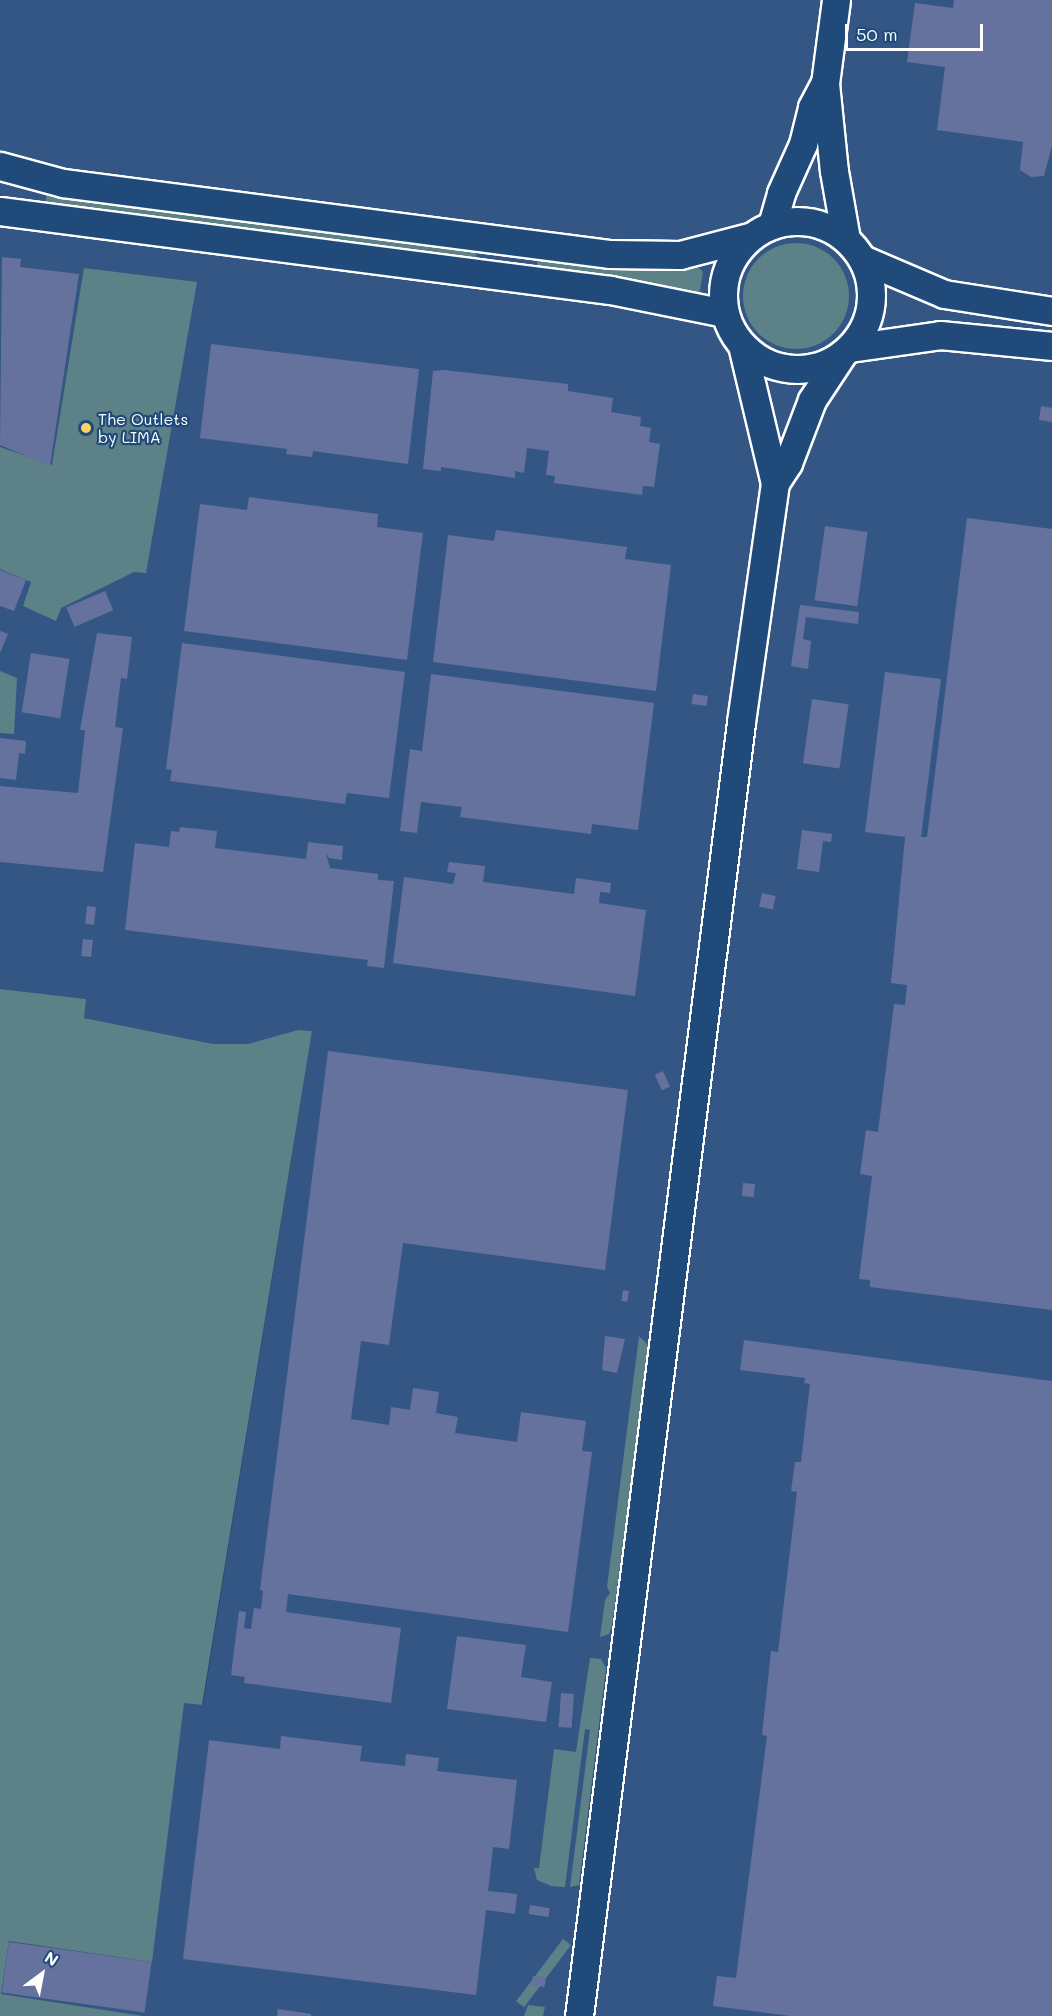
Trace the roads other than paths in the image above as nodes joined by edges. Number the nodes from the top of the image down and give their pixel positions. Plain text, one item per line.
1 (836, 0) edge
2 (825, 83) junction
3 (0, 166) edge
4 (0, 211) edge
5 (761, 231) junction
6 (854, 249) junction
7 (1052, 311) edge
8 (724, 313) junction
9 (742, 345) junction
10 (1052, 346) edge
11 (846, 352) junction
12 (775, 483) junction
13 (579, 2016) edge

1 - 2 street
2 - 5 street
2 - 6 street
3 - 5 street
4 - 8 street
5 - 6 street
5 - 8 street
6 - 7 street
6 - 11 street
8 - 9 street
9 - 11 street
9 - 12 street
10 - 11 street
11 - 12 street
12 - 13 street

